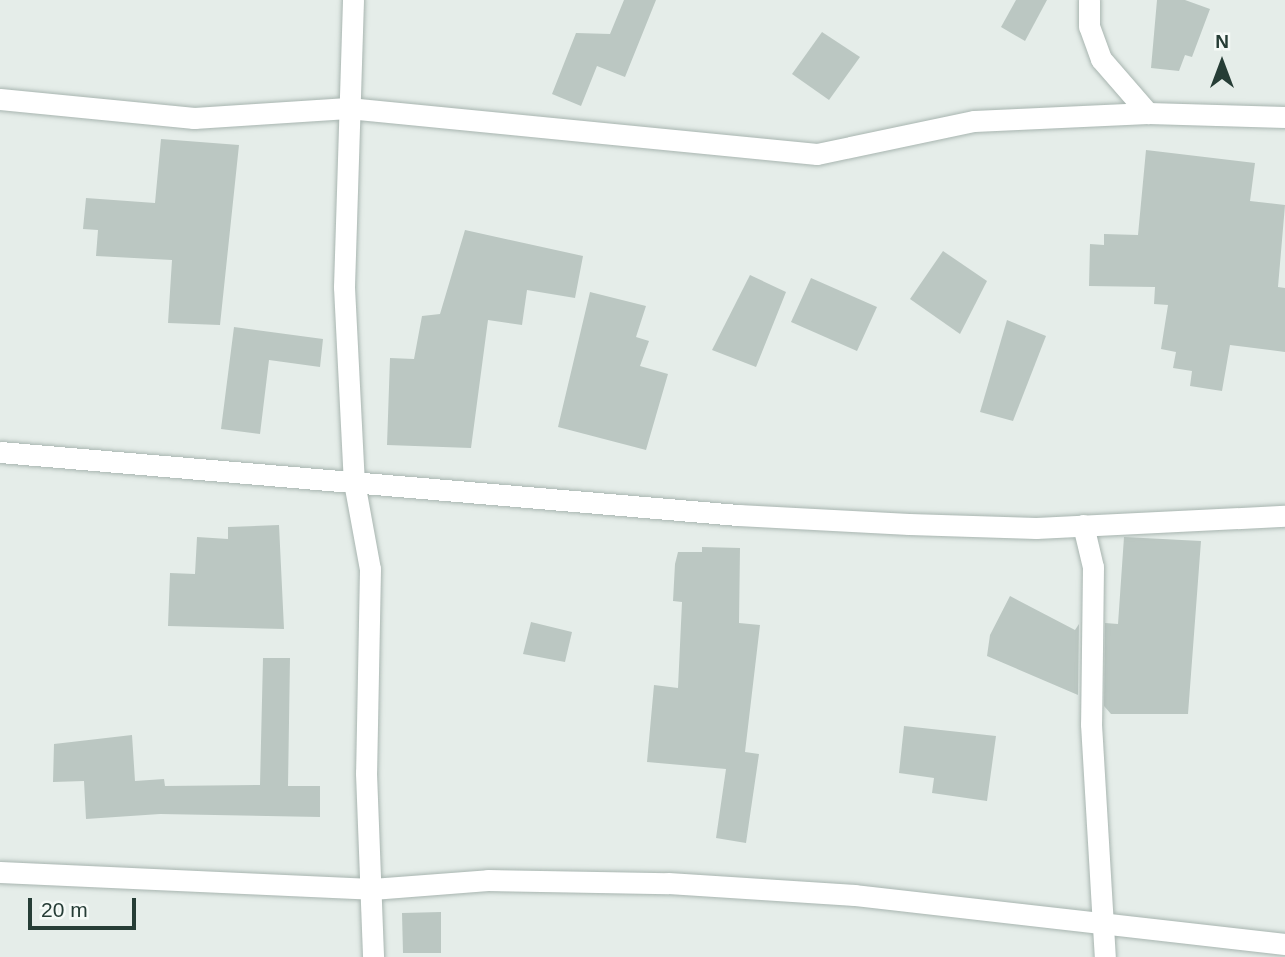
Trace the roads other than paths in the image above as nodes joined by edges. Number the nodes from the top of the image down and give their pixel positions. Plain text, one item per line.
1 (354, 0) edge
2 (1088, 0) edge
3 (0, 99) edge
4 (348, 108) junction
5 (1148, 113) junction
6 (1285, 117) edge
7 (0, 452) edge
8 (354, 482) junction
9 (1285, 516) edge
10 (1083, 525) junction
11 (0, 872) edge
12 (372, 889) junction
13 (1104, 921) junction
14 (1285, 944) edge
15 (373, 957) edge
16 (1105, 957) edge

1 - 4 street
2 - 5 street
3 - 4 street
4 - 5 street
4 - 8 street
5 - 6 street
7 - 8 street
8 - 10 street
8 - 12 street
9 - 10 street
10 - 13 street
11 - 12 street
12 - 13 street
12 - 15 street
13 - 14 street
13 - 16 street

